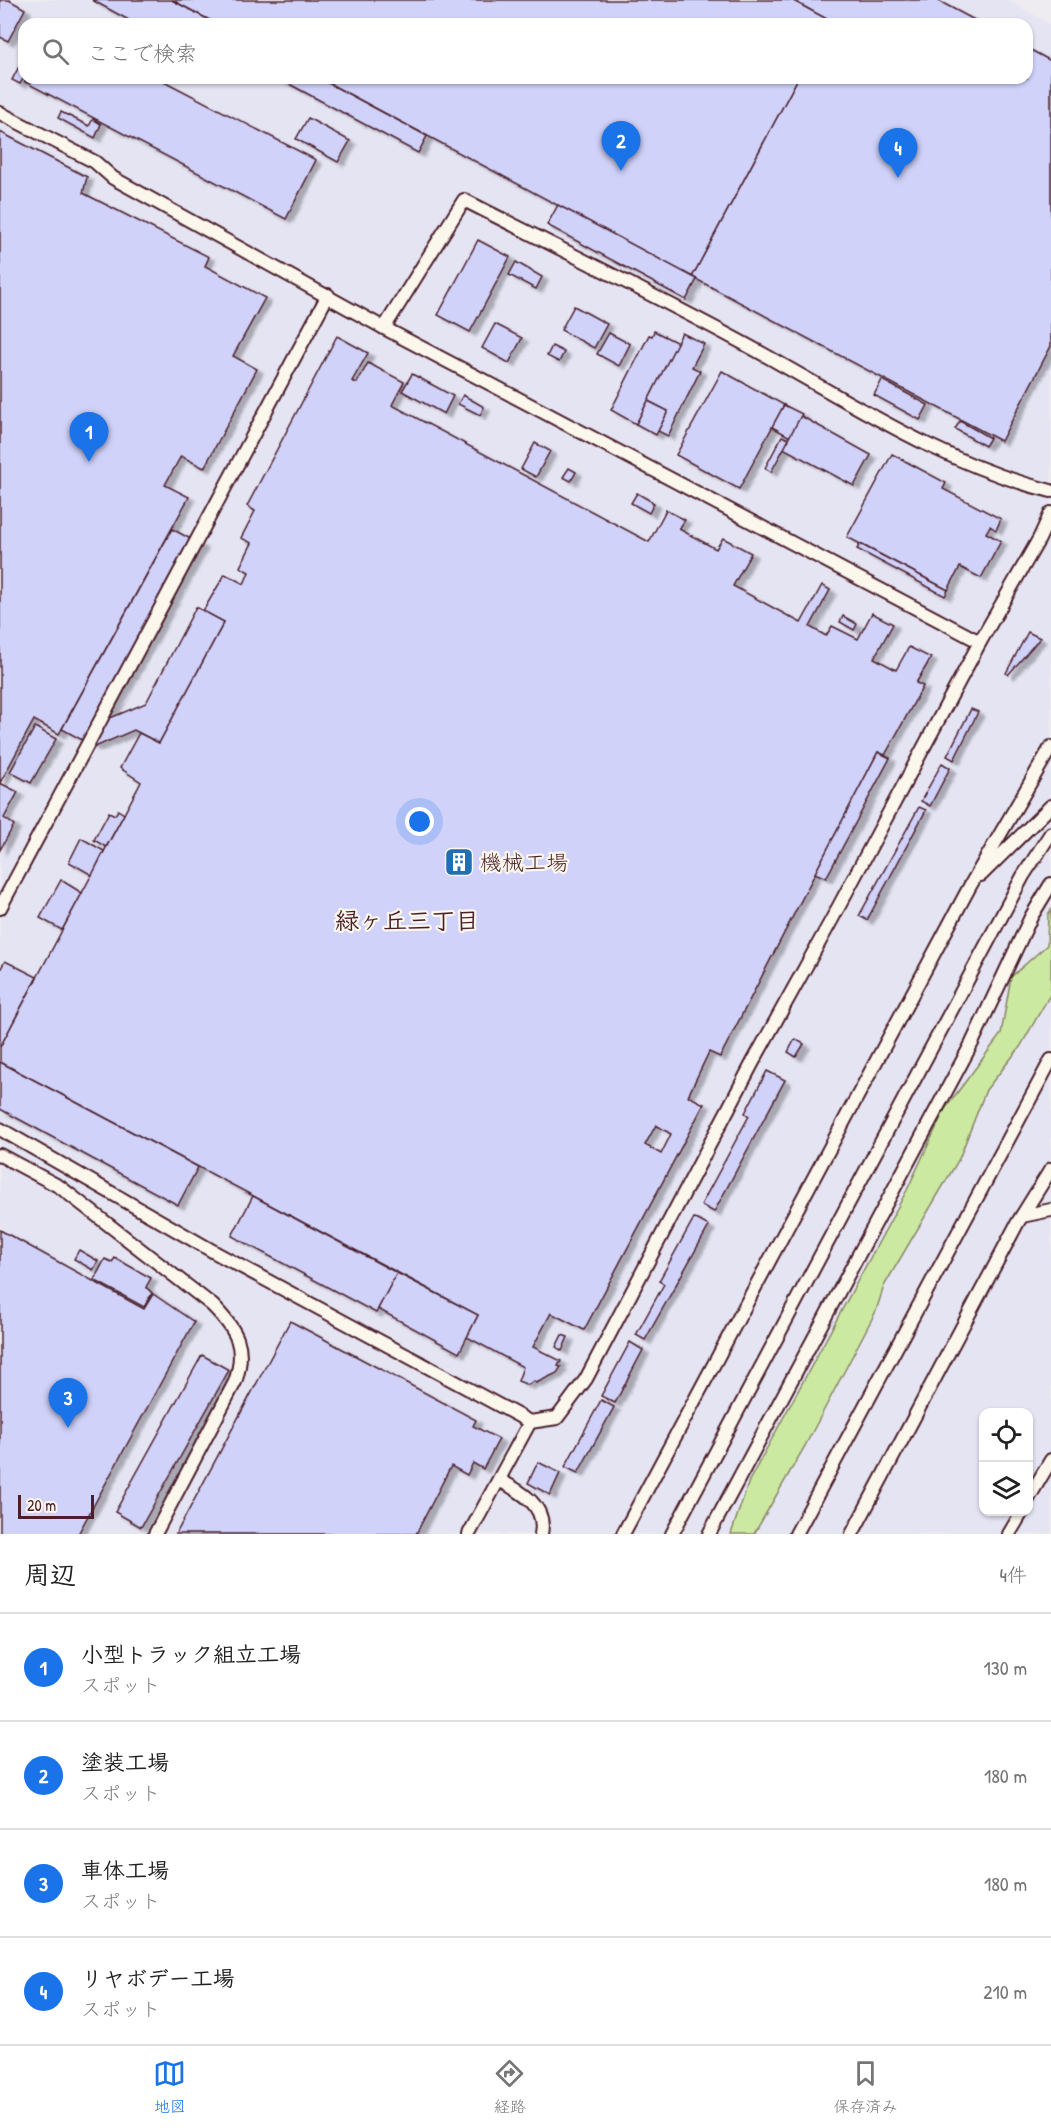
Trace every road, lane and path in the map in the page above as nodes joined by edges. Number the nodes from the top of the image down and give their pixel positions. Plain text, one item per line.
1 (0, 113) edge
2 (328, 295) junction
3 (384, 328) junction
4 (1051, 491) edge
5 (1051, 513) edge
6 (980, 642) junction
7 (1051, 747) edge
8 (1051, 806) edge
9 (1051, 833) edge
10 (1051, 884) edge
11 (970, 886) junction
12 (0, 908) edge
13 (1051, 1060) edge
14 (0, 1129) edge
15 (0, 1155) edge
16 (1051, 1169) edge
17 (1051, 1210) edge
18 (1022, 1216) junction
19 (530, 1422) junction
20 (1051, 1460) edge
21 (499, 1480) junction
22 (1033, 1492) edge
23 (1020, 1516) edge
24 (155, 1534) edge
25 (469, 1534) edge
26 (541, 1534) edge
27 (623, 1534) edge
28 (672, 1534) edge
29 (709, 1534) edge
30 (796, 1534) edge
31 (852, 1534) edge
32 (1009, 1534) edge

1 - 2 lane
2 - 3 lane
2 - 12 lane
3 - 4 lane
3 - 6 lane
5 - 6 lane
6 - 19 lane
7 - 11 lane
8 - 11 lane
9 - 28 lane
10 - 29 lane
11 - 27 lane
13 - 30 lane
14 - 19 lane
15 - 24 lane
16 - 18 lane
17 - 18 lane
18 - 31 lane
19 - 21 lane
20 - 22 lane
21 - 25 lane
21 - 26 lane
23 - 32 lane

